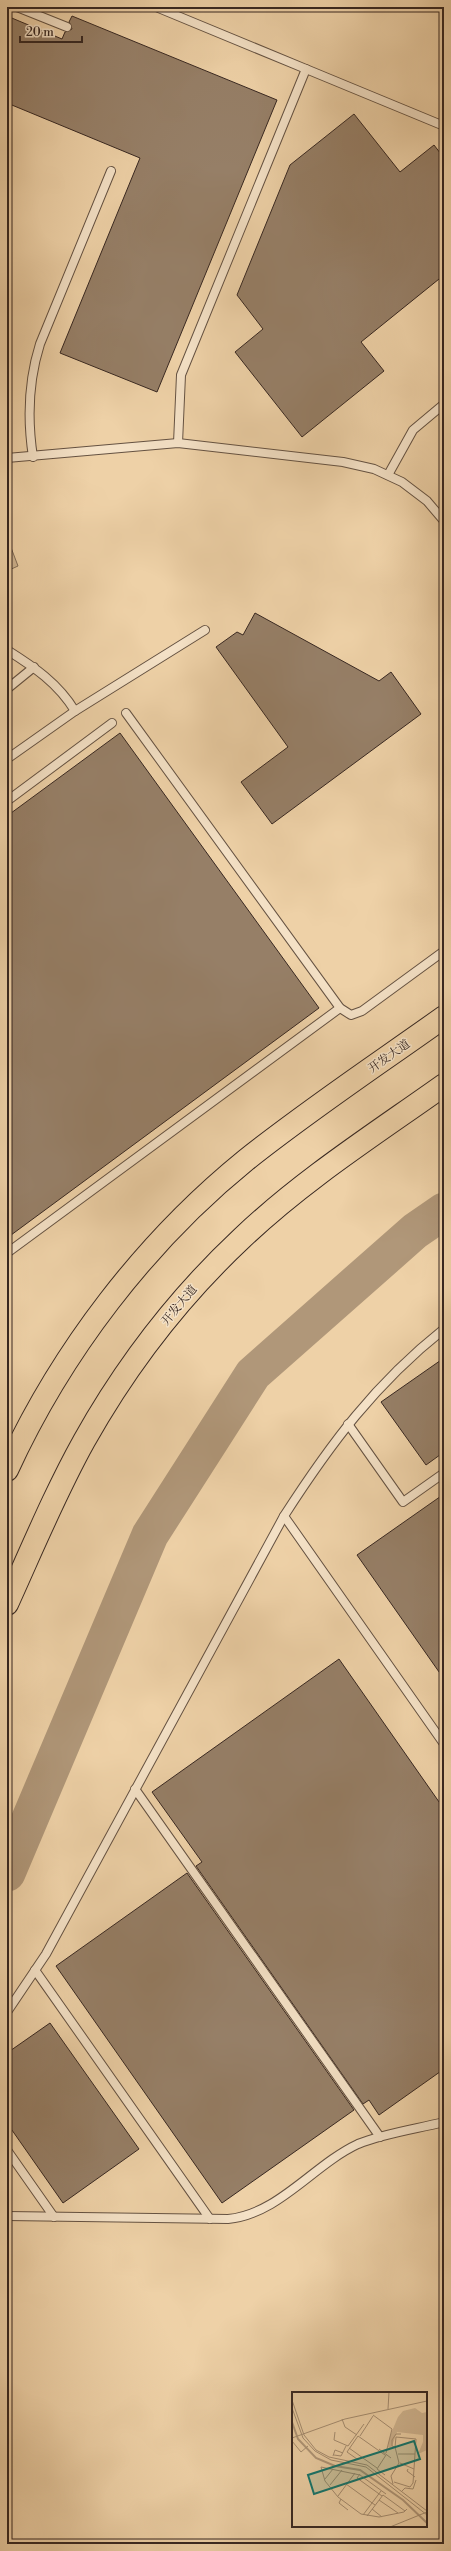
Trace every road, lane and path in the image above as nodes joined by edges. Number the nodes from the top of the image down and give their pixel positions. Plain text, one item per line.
1 (18, 7) edge
2 (156, 7) edge
3 (67, 27) dead end
4 (306, 69) junction
5 (444, 126) edge
6 (111, 171) dead end
7 (444, 404) edge
8 (178, 443) junction
9 (32, 457) junction
10 (7, 458) edge
11 (388, 475) junction
12 (444, 521) edge
13 (205, 630) dead end
14 (7, 650) edge
15 (34, 667) junction
16 (7, 689) edge
17 (75, 711) junction
18 (126, 713) dead end
19 (112, 723) dead end
20 (7, 759) edge
21 (7, 801) edge
22 (444, 951) edge
23 (340, 1008) junction
24 (444, 1017) edge
25 (444, 1085) edge
26 (7, 1253) edge
27 (444, 1329) edge
28 (348, 1424) junction
29 (7, 1470) edge
30 (444, 1473) edge
31 (284, 1516) junction
32 (7, 1604) edge
33 (444, 1744) edge
34 (136, 1789) junction
35 (35, 1970) junction
36 (7, 2012) edge
37 (444, 2122) edge
38 (380, 2137) junction
39 (7, 2150) edge
40 (7, 2216) edge
41 (54, 2217) junction
42 (210, 2219) junction

1 - 3 lane
2 - 4 lane
4 - 5 lane
4 - 8 lane
6 - 9 lane
7 - 11 lane
8 - 9 lane
8 - 11 lane
9 - 10 lane
11 - 12 lane
13 - 17 lane
14 - 15 lane
15 - 16 lane
15 - 17 lane
17 - 20 lane
18 - 23 lane
19 - 21 lane
22 - 23 lane
23 - 26 lane
24 - 29 main road, 开发大道
25 - 32 main road, 开发大道
27 - 28 lane
28 - 30 lane
28 - 31 lane
31 - 33 lane
31 - 34 lane
34 - 35 lane
34 - 38 lane
35 - 36 lane
35 - 42 lane
37 - 38 lane
38 - 42 lane
39 - 41 lane
40 - 41 lane
41 - 42 lane

